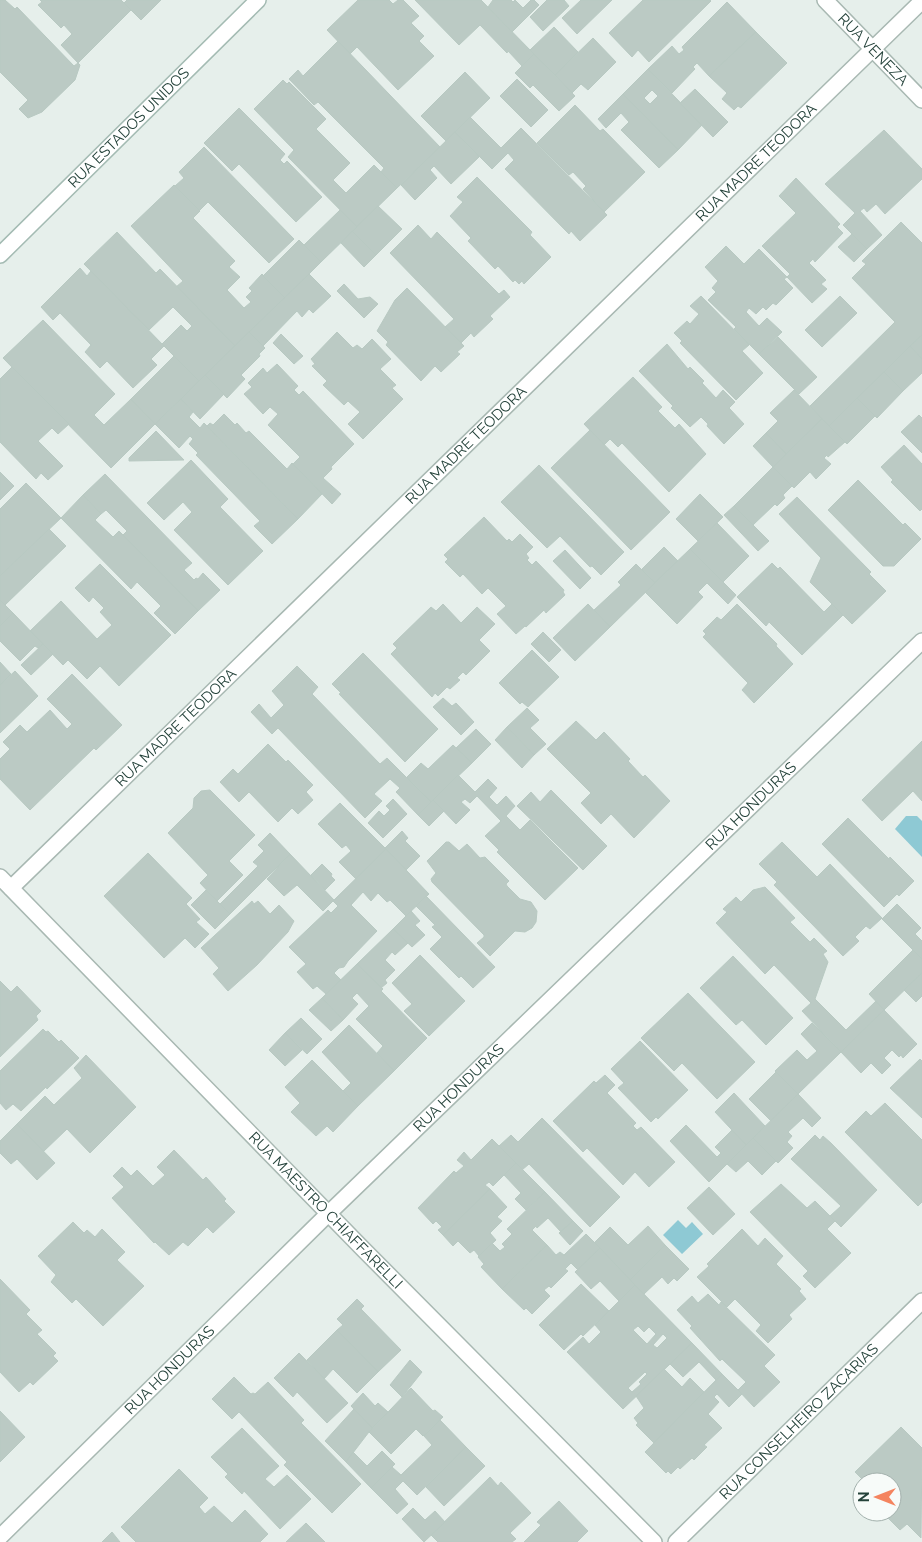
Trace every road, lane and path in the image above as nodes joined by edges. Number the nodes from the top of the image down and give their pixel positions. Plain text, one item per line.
1 (258, 0) edge
2 (824, 0) edge
3 (922, 1) edge
4 (873, 49) junction
5 (922, 100) edge
6 (0, 255) edge
7 (922, 641) edge
8 (0, 877) edge
9 (11, 888) junction
10 (329, 1213) junction
11 (922, 1301) edge
12 (0, 1537) edge
13 (654, 1542) edge
14 (676, 1542) edge

1 - 6 street, RUA ESTADOS UNIDOS
2 - 4 street, RUA VENEZA
3 - 4 street, RUA MADRE TEODORA
4 - 5 street, RUA VENEZA
4 - 9 street, RUA MADRE TEODORA
7 - 10 street, RUA HONDURAS
8 - 9 street, RUA MAESTRO CHIAFFARELLI
9 - 10 street, RUA MAESTRO CHIAFFARELLI
10 - 12 street, RUA HONDURAS
10 - 13 street, RUA MAESTRO CHIAFFARELLI
11 - 14 street, RUA CONSELHEIRO ZACARIAS

